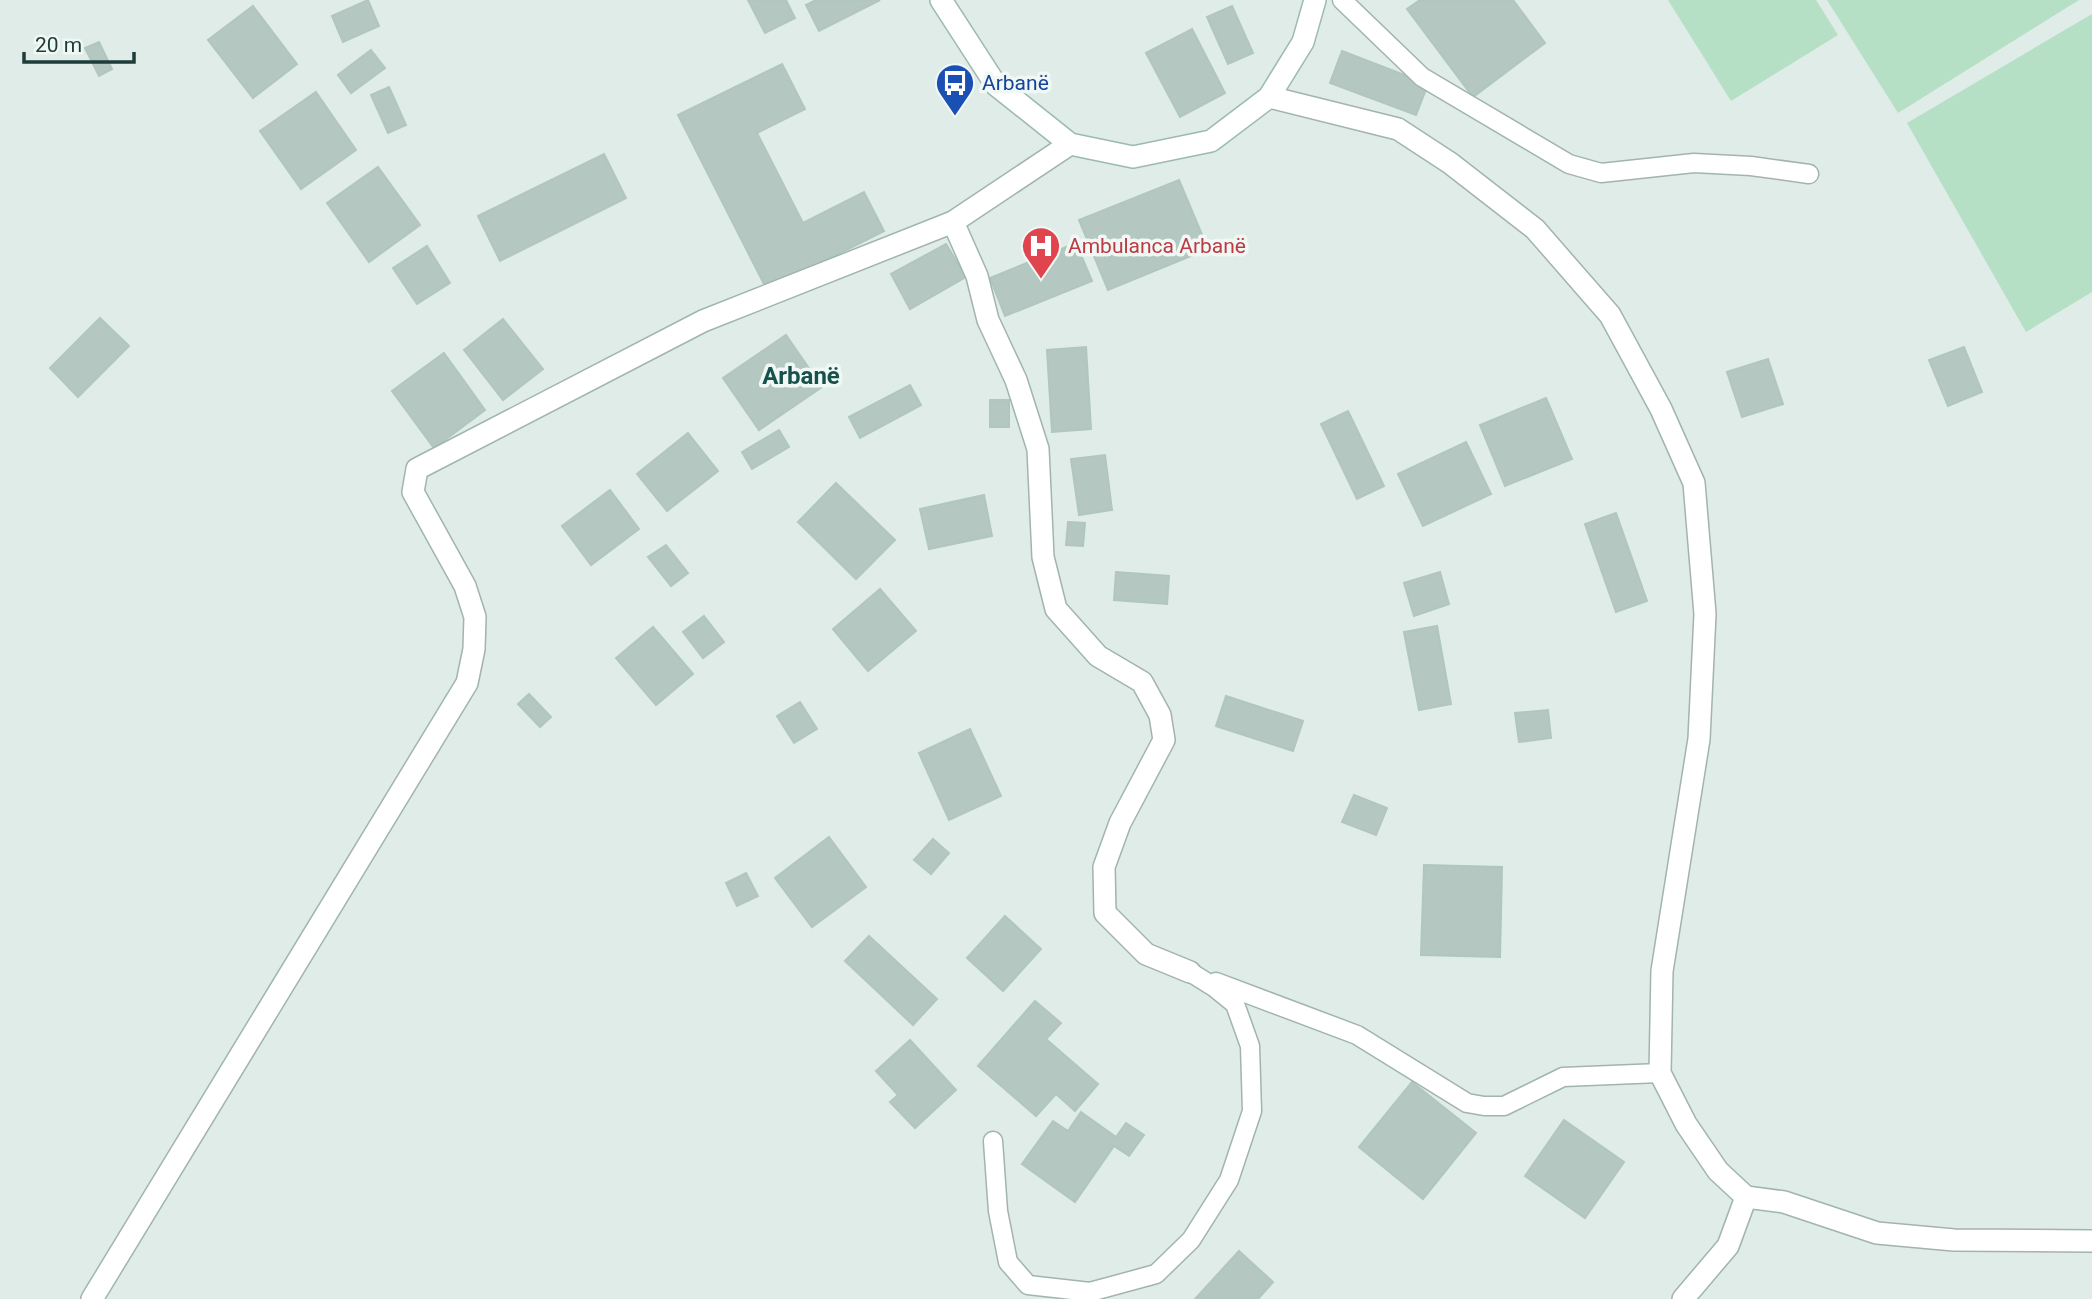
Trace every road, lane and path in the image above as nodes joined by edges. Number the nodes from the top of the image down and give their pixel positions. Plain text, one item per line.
1 (941, 0) edge
2 (1315, 0) edge
3 (1342, 0) edge
4 (1269, 97) junction
5 (1070, 144) junction
6 (1809, 174) dead end
7 (953, 222) junction
8 (1190, 972) junction
9 (1660, 1073) junction
10 (993, 1141) dead end
11 (1746, 1197) junction
12 (2092, 1241) edge
13 (92, 1299) edge
14 (1683, 1299) edge

1 - 5 street
2 - 4 street
3 - 6 lane
4 - 5 street
4 - 9 street
5 - 7 street
7 - 8 street
7 - 13 street
8 - 9 lane
8 - 10 lane
9 - 11 street
11 - 12 street
11 - 14 street

